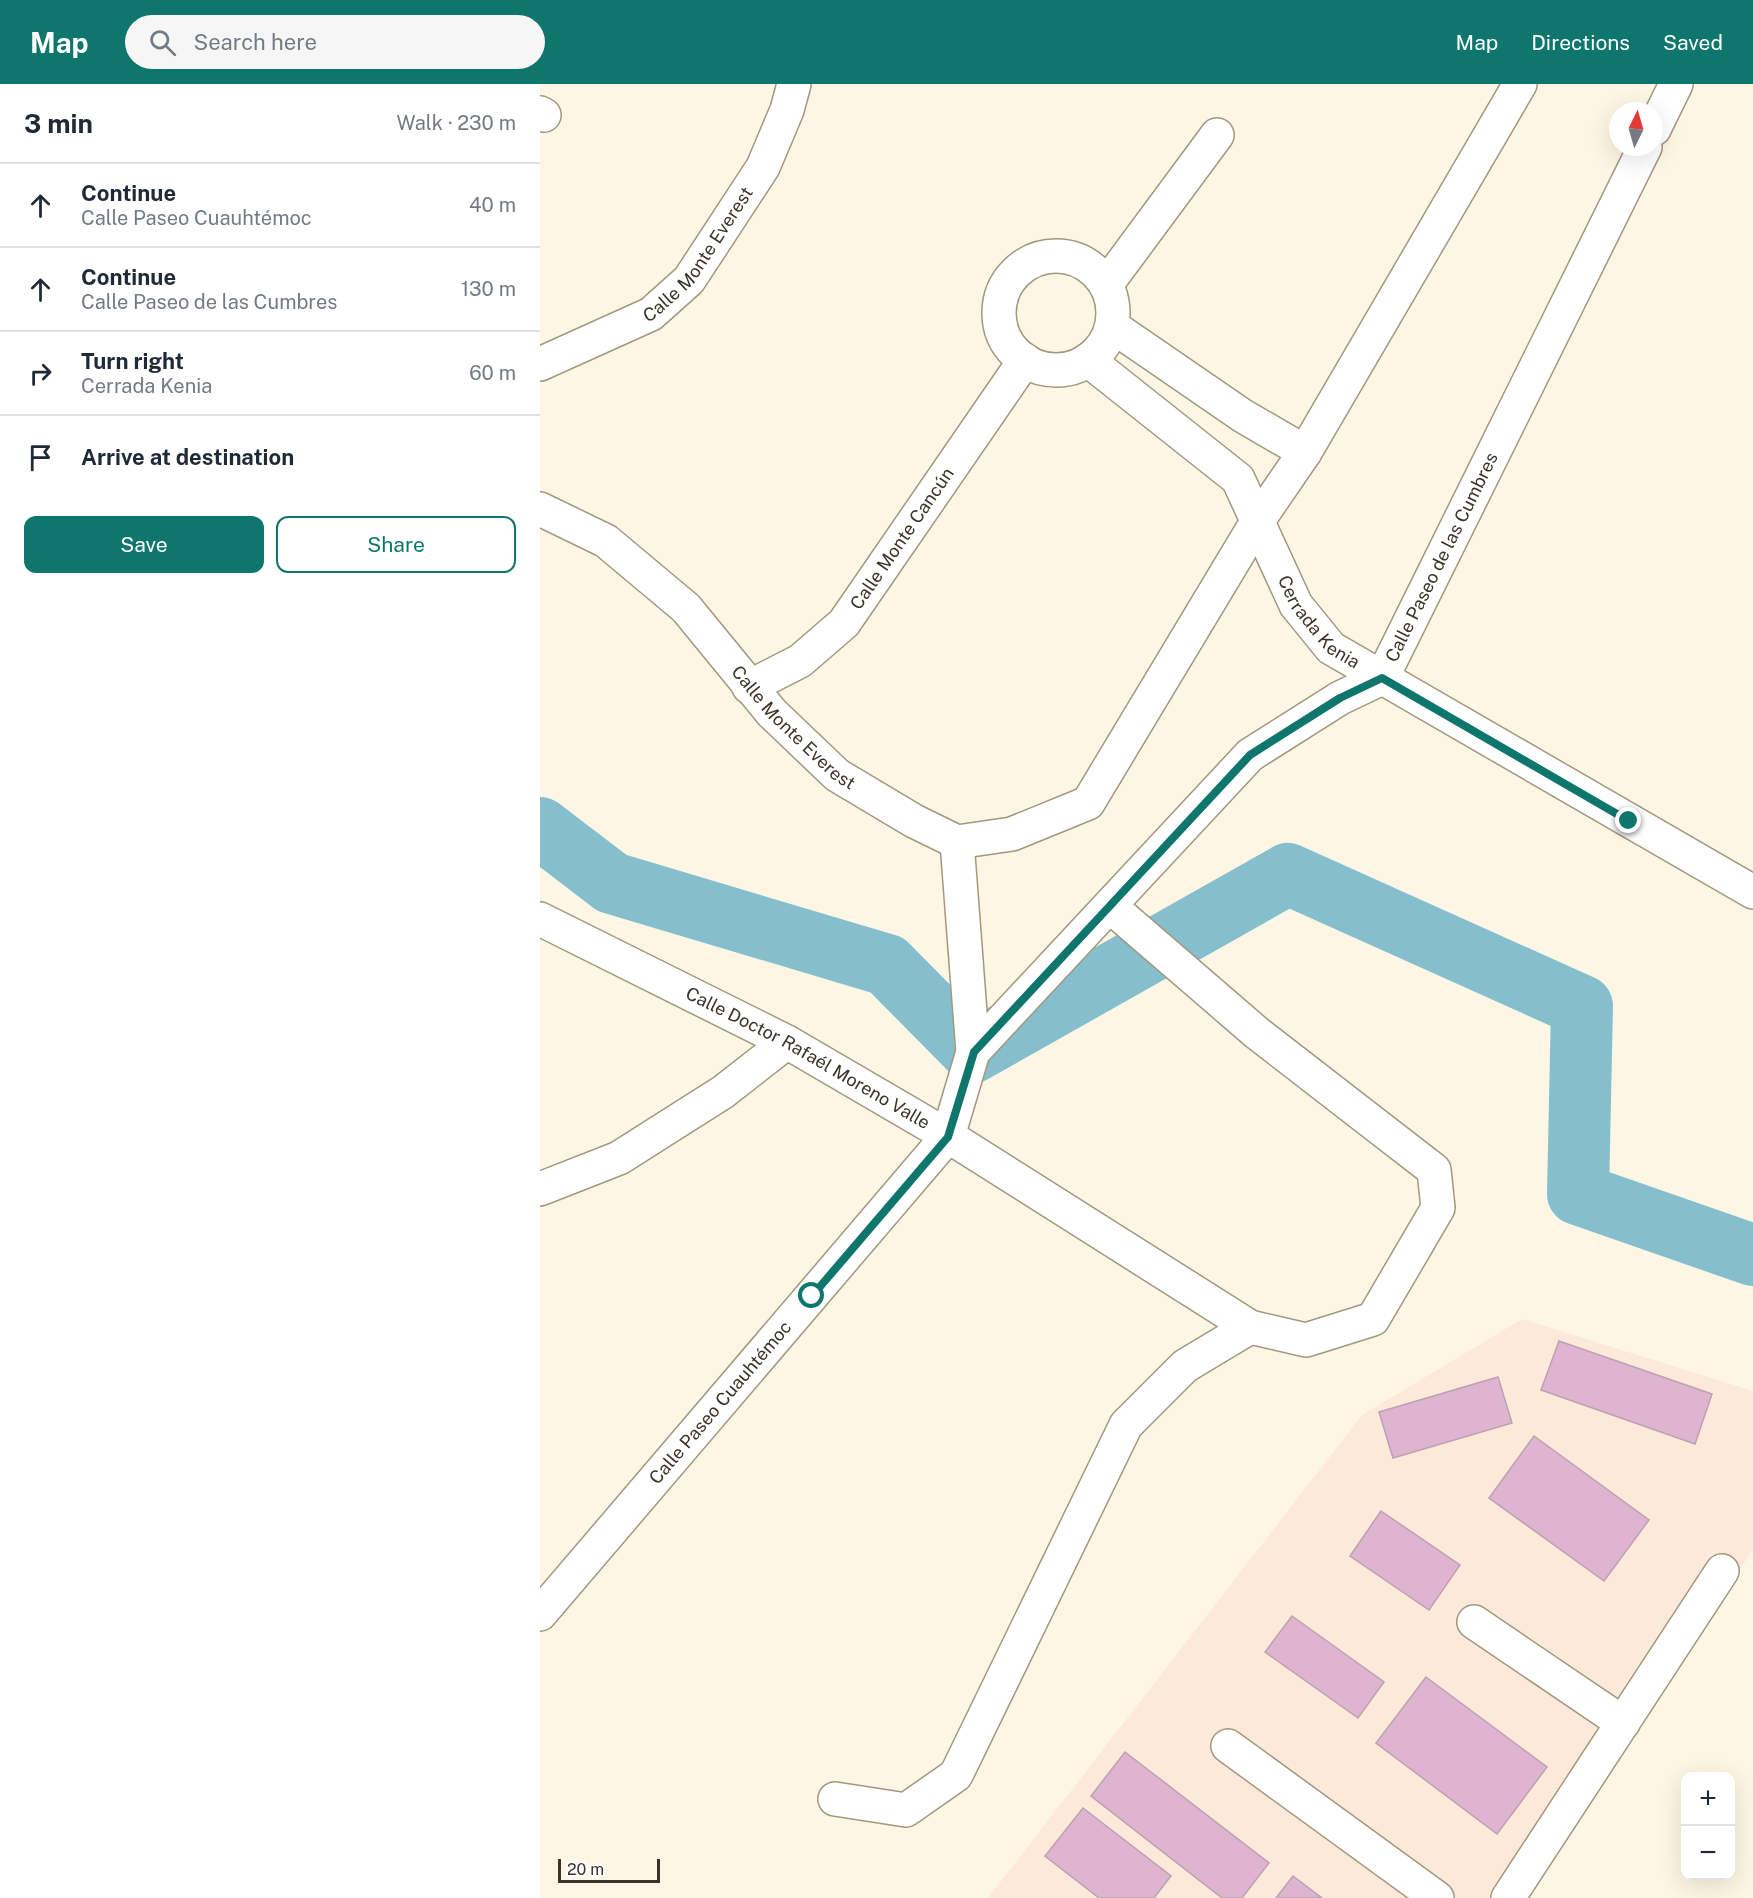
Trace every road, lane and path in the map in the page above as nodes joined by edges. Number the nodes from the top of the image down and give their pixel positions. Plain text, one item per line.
1 (794, 84) edge
2 (1520, 84) edge
3 (1676, 84) edge
4 (1663, 111) edge
5 (1217, 135) dead end
6 (1641, 156) edge
7 (1106, 285) junction
8 (1112, 326) junction
9 (1025, 360) junction
10 (1088, 360) junction
11 (540, 364) edge
12 (1305, 452) junction
13 (540, 509) edge
14 (1257, 522) junction
15 (1382, 678) junction
16 (749, 687) junction
17 (957, 842) junction
18 (1753, 892) edge
19 (1111, 908) junction
20 (540, 920) edge
21 (787, 1042) junction
22 (974, 1052) junction
23 (948, 1137) junction
24 (540, 1189) edge
25 (1250, 1327) junction
26 (1722, 1571) dead end
27 (540, 1614) edge
28 (1474, 1622) dead end
29 (1623, 1724) junction
30 (1228, 1746) dead end
31 (835, 1799) dead end
32 (1437, 1898) edge
33 (1508, 1898) edge

1 - 11 street, Calle Monte Everest
2 - 12 street
3 - 4 street
5 - 7 street
6 - 15 street, Calle Paseo de las Cumbres
7 - 8 street
7 - 9 street
8 - 10 street
8 - 12 street
9 - 10 street
9 - 16 street, Calle Monte Cancún
10 - 14 street
12 - 14 street
13 - 16 street, Calle Monte Everest
14 - 15 street, Cerrada Kenia
14 - 17 street
15 - 18 street, Cerrada Kenia
15 - 19 street, Calle Paseo de las Cumbres
16 - 17 street, Calle Monte Everest
17 - 22 street
19 - 22 street, Calle Paseo de las Cumbres
19 - 25 street, Calle Doctor Rafaél Moreno Valle
20 - 21 street, Calle Doctor Rafaél Moreno Valle
21 - 23 street, Calle Doctor Rafaél Moreno Valle
21 - 24 street
22 - 23 street, Calle Paseo de las Cumbres
23 - 25 street, Calle Doctor Rafaél Moreno Valle
23 - 27 street, Calle Paseo Cuauhtémoc
25 - 31 street
26 - 29 street
28 - 29 street
29 - 33 street
30 - 32 street

